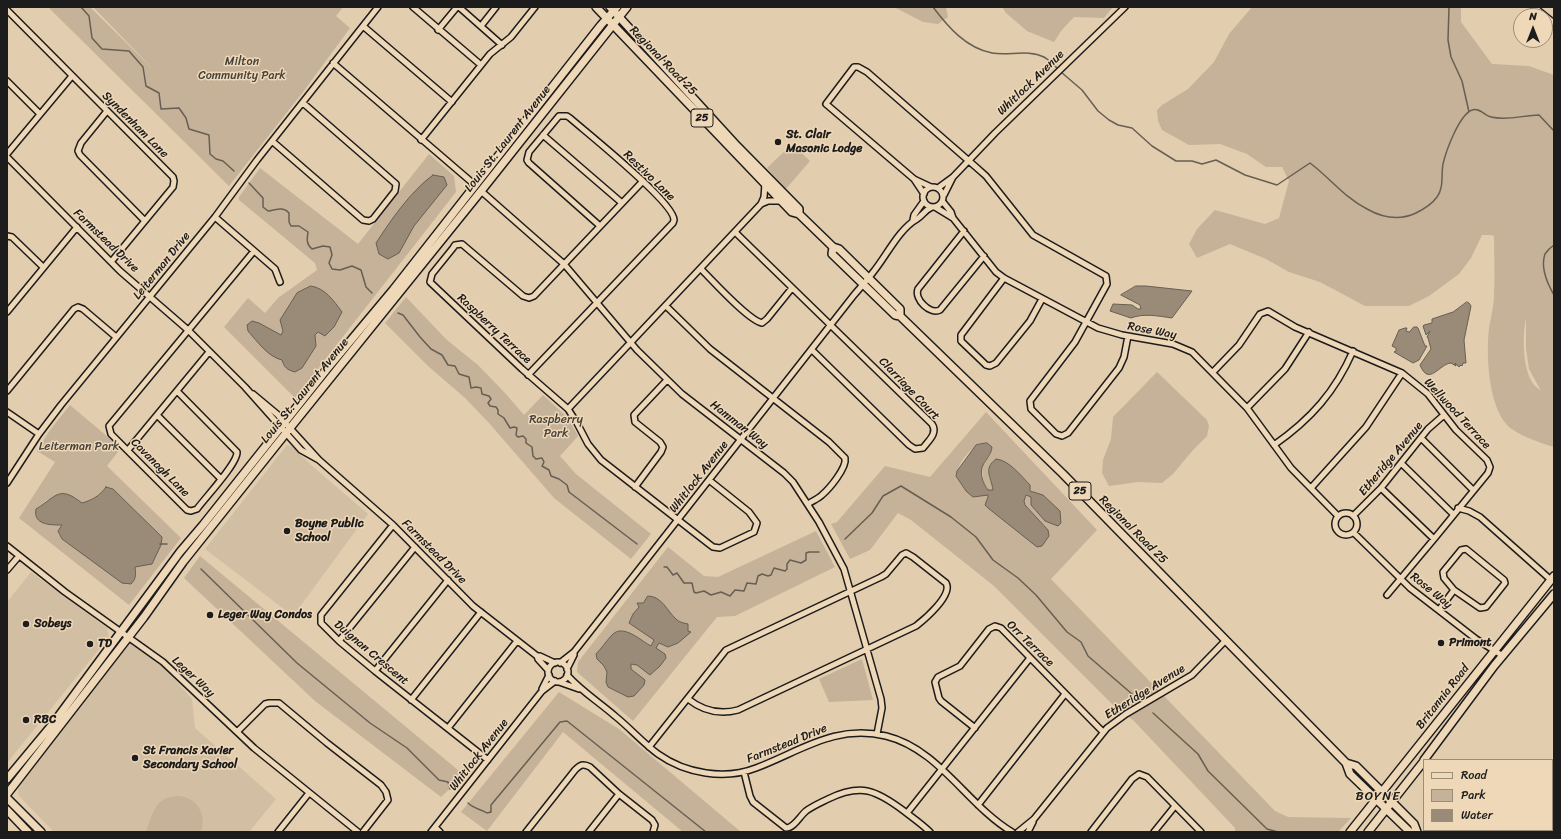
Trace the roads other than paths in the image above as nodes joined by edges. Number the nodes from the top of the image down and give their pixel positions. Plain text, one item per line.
1 (378, 7) edge
2 (458, 7) edge
3 (496, 7) edge
4 (535, 7) edge
5 (596, 7) edge
6 (627, 7) edge
7 (1125, 7) edge
8 (1534, 7) edge
9 (415, 8) edge
10 (613, 8) edge
11 (7, 10) edge
12 (619, 16) junction
13 (609, 21) junction
14 (1554, 23) edge
15 (363, 26) junction
16 (481, 26) junction
17 (438, 30) junction
18 (502, 45) junction
19 (333, 64) junction
20 (481, 65) junction
21 (72, 76) junction
22 (7, 81) edge
23 (452, 102) junction
24 (303, 103) junction
25 (107, 111) junction
26 (40, 114) junction
27 (543, 135) junction
28 (422, 140) junction
29 (272, 141) junction
30 (7, 155) edge
31 (968, 160) junction
32 (953, 177) junction
33 (914, 179) junction
34 (643, 181) junction
35 (765, 184) junction
36 (475, 185) junction
37 (931, 187) junction
38 (938, 188) junction
39 (481, 191) junction
40 (924, 194) junction
41 (944, 195) junction
42 (781, 201) junction
43 (924, 201) junction
44 (943, 202) junction
45 (622, 203) junction
46 (761, 204) junction
47 (933, 207) junction
48 (799, 214) junction
49 (215, 217) junction
50 (953, 218) junction
51 (913, 220) junction
52 (145, 221) junction
53 (600, 226) junction
54 (77, 227) junction
55 (964, 231) junction
56 (735, 232) junction
57 (7, 236) edge
58 (832, 247) junction
59 (254, 251) junction
60 (984, 256) junction
61 (111, 262) junction
62 (564, 264) junction
63 (43, 267) junction
64 (701, 269) junction
65 (869, 278) junction
66 (1004, 278) junction
67 (280, 282) dead end
68 (863, 284) junction
69 (792, 288) junction
70 (150, 297) junction
71 (1042, 299) junction
72 (597, 303) junction
73 (666, 306) junction
74 (7, 312) edge
75 (900, 316) junction
76 (1086, 323) junction
77 (831, 326) junction
78 (188, 330) junction
79 (1309, 332) junction
80 (1128, 336) junction
81 (116, 337) junction
82 (630, 343) junction
83 (812, 350) junction
84 (1353, 351) junction
85 (209, 352) junction
86 (1213, 372) junction
87 (1402, 373) junction
88 (528, 375) junction
89 (667, 380) junction
90 (7, 391) edge
91 (177, 391) junction
92 (774, 399) junction
93 (1248, 408) junction
94 (568, 409) junction
95 (7, 412) edge
96 (157, 414) junction
97 (1444, 415) junction
98 (285, 428) junction
99 (39, 434) junction
100 (1421, 438) junction
101 (741, 439) junction
102 (1274, 445) junction
103 (128, 450) junction
104 (1401, 462) junction
105 (221, 479) junction
106 (709, 480) junction
107 (7, 483) edge
108 (635, 486) junction
109 (1311, 488) junction
110 (1381, 488) junction
111 (1473, 490) junction
112 (808, 504) junction
113 (1458, 508) junction
114 (1453, 514) junction
115 (1337, 516) junction
116 (1353, 516) junction
117 (677, 520) junction
118 (393, 525) junction
119 (1354, 533) junction
120 (1434, 539) junction
121 (7, 546) edge
122 (415, 547) junction
123 (19, 556) junction
124 (7, 570) edge
125 (1553, 578) edge
126 (1401, 579) junction
127 (448, 580) junction
128 (1454, 590) junction
129 (851, 591) junction
130 (1554, 594) edge
131 (1387, 595) dead end
132 (1439, 610) junction
133 (481, 612) junction
134 (122, 632) junction
135 (128, 637) junction
136 (517, 640) junction
137 (340, 641) junction
138 (1225, 641) junction
139 (868, 648) junction
140 (1494, 650) junction
141 (574, 652) junction
142 (537, 656) junction
143 (1503, 656) junction
144 (1030, 658) junction
145 (557, 663) junction
146 (375, 671) junction
147 (567, 672) junction
148 (548, 673) junction
149 (557, 681) junction
150 (582, 690) junction
151 (542, 691) junction
152 (1065, 694) junction
153 (688, 699) junction
154 (411, 700) junction
155 (448, 728) junction
156 (975, 728) junction
157 (237, 732) junction
158 (1103, 732) junction
159 (877, 734) junction
160 (649, 747) junction
161 (1425, 759) edge
162 (488, 760) junction
163 (1423, 761) edge
164 (1346, 763) junction
165 (942, 770) junction
166 (744, 772) junction
167 (7, 779) edge
168 (309, 792) junction
169 (1382, 792) junction
170 (7, 794) edge
171 (619, 794) junction
172 (7, 798) edge
173 (1376, 800) junction
174 (1393, 802) junction
175 (978, 805) junction
176 (1175, 806) junction
177 (1386, 809) junction
178 (7, 810) edge
179 (907, 813) junction
180 (1034, 819) junction
181 (995, 821) junction
182 (433, 830) edge
183 (28, 832) edge
184 (40, 832) edge
185 (278, 832) edge
186 (358, 832) edge
187 (363, 832) edge
188 (440, 832) edge
189 (526, 832) edge
190 (589, 832) edge
191 (653, 832) edge
192 (930, 832) edge
193 (1003, 832) edge
194 (1012, 832) edge
195 (1018, 832) edge
196 (1028, 832) edge
197 (1090, 832) edge
198 (1154, 832) edge
199 (1201, 832) edge
200 (1350, 832) edge
201 (1368, 832) edge
202 (1410, 832) edge
203 (1417, 832) edge

1 - 15 street, Leiterman Drive
2 - 16 street
2 - 17 street
3 - 16 street
4 - 18 street
5 - 13 main road, Regional Road 25 / 25
6 - 12 main road, Louis St. Laurent Avenue
7 - 31 street, Whitlock Avenue
8 - 14 street
9 - 17 street
10 - 12 main road, Regional Road 25 / 25
10 - 13 main road, Louis St. Laurent Avenue
11 - 21 street, Syndenham Lane
12 - 13 main road, Louis St. Laurent Avenue
12 - 48 main road, Regional Road 25 / 25
13 - 35 main road, Regional Road 25 / 25
13 - 36 main road, Louis St. Laurent Avenue
13 - 39 main road, Louis St. Laurent Avenue
15 - 19 street, Leiterman Drive
15 - 23 street
16 - 18 street
17 - 20 street
18 - 20 street
19 - 24 street, Leiterman Drive
19 - 28 street
20 - 23 street
21 - 25 street, Syndenham Lane
21 - 26 street
22 - 26 street
23 - 28 street
24 - 29 street, Leiterman Drive
24 - 29 street
25 - 52 street
25 - 52 street, Syndenham Lane
26 - 30 street
27 - 34 street, Restivo Lane
27 - 45 street
27 - 53 street, Restivo Lane
28 - 36 street
29 - 49 street, Leiterman Drive
30 - 54 street, Farmstead Drive
31 - 32 street, Whitlock Avenue
31 - 33 street
31 - 76 street
32 - 38 street, Whitlock Avenue
32 - 41 street, Whitlock Avenue
33 - 37 street
33 - 40 street
34 - 45 street
34 - 72 street, Restivo Lane
35 - 42 main road, Regional Road 25 / 25
35 - 46 street
36 - 98 main road, Louis St. Laurent Avenue
37 - 38 street
37 - 40 street
38 - 41 street
39 - 62 street, Hamman Way
39 - 98 main road, Louis St. Laurent Avenue
40 - 43 street
41 - 44 street
42 - 46 street
42 - 48 main road, Regional Road 25 / 25
43 - 47 street
43 - 51 street, Whitlock Avenue
44 - 47 street
44 - 50 street, Rose Way
45 - 53 street
46 - 56 street
47 - 50 street, Rose Way
47 - 51 street, Whitlock Avenue
48 - 58 main road, Regional Road 25 / 25
49 - 59 street
49 - 70 street, Leiterman Drive
50 - 55 street, Rose Way
51 - 65 street, Whitlock Avenue
52 - 61 street, Syndenham Lane
53 - 62 street
54 - 61 street, Farmstead Drive
54 - 63 street
55 - 60 street, Rose Way
55 - 60 street
56 - 64 street
56 - 69 street
57 - 63 street
58 - 65 main road, Regional Road 25 / 25
58 - 68 main road, Regional Road 25 / 25
59 - 67 street
59 - 78 street
60 - 66 street, Rose Way
61 - 70 street, Farmstead Drive
62 - 72 street, Hamman Way
62 - 88 street, Raspberry Terrace
63 - 74 street
64 - 69 street
64 - 73 street
65 - 68 street, Whitlock Avenue
65 - 75 main road, Regional Road 25 / 25
66 - 71 street, Rose Way
66 - 71 street
68 - 75 main road, Regional Road 25 / 25
68 - 77 street, Whitlock Avenue
69 - 77 street
70 - 78 street, Farmstead Drive
70 - 81 street, Leiterman Drive
71 - 76 street, Rose Way
72 - 82 street, Hamman Way
72 - 88 street, Restivo Lane
73 - 82 street
73 - 92 street
75 - 138 main road, Regional Road 25 / 25
76 - 80 street, Rose Way
76 - 80 street
77 - 83 street, Whitlock Avenue
77 - 83 street, Clarriage Court
78 - 85 street, Farmstead Drive
78 - 103 street, Cavanagh Lane
79 - 84 street, Wellwood Terrace
79 - 86 street, Wellwood Terrace
79 - 93 street
80 - 86 street, Rose Way
81 - 90 street
81 - 99 street, Leiterman Drive
82 - 89 street, Hamman Way
82 - 94 street
83 - 92 street, Whitlock Avenue
84 - 87 street, Wellwood Terrace
84 - 102 street
85 - 91 street
85 - 98 street, Farmstead Drive
86 - 93 street, Rose Way
87 - 97 street, Wellwood Terrace
87 - 109 street
88 - 94 street, Raspberry Terrace
89 - 101 street, Hamman Way
89 - 108 street
91 - 96 street
91 - 105 street, Cavanagh Lane
92 - 101 street, Whitlock Avenue
92 - 112 street
93 - 102 street, Rose Way
94 - 108 street, Raspberry Terrace
95 - 99 street
96 - 103 street
96 - 105 street
97 - 100 street, Etheridge Avenue
97 - 111 street, Wellwood Terrace
98 - 118 street, Farmstead Drive
98 - 134 main road, Louis St. Laurent Avenue
98 - 135 main road, Louis St. Laurent Avenue
99 - 107 street, Leiterman Drive
100 - 104 street, Etheridge Avenue
100 - 111 street
101 - 106 street, Whitlock Avenue
101 - 112 street, Hamman Way
102 - 109 street, Rose Way
103 - 105 street, Cavanagh Lane
104 - 110 street, Etheridge Avenue
104 - 114 street
106 - 117 street, Whitlock Avenue
106 - 117 street, Raspberry Terrace
108 - 117 street, Raspberry Terrace
109 - 115 street, Rose Way
110 - 116 street, Etheridge Avenue
110 - 120 street
111 - 113 street, Wellwood Terrace
112 - 129 street, Hamman Way
113 - 114 street, Wellwood Terrace
113 - 125 street
114 - 120 street, Wellwood Terrace
115 - 116 street
115 - 119 street
116 - 119 street
117 - 141 street, Whitlock Avenue
118 - 122 street, Farmstead Drive
118 - 137 street, Duignan Crescent
119 - 126 street, Rose Way
120 - 126 street, Wellwood Terrace
121 - 123 street, Leger Way
122 - 127 street, Farmstead Drive
122 - 137 street
123 - 124 street
123 - 134 street, Leger Way
125 - 140 main road, Britannia Road
126 - 131 street, Wellwood Terrace
126 - 132 street, Rose Way
127 - 133 street, Farmstead Drive
127 - 146 street
128 - 128 street
128 - 132 street
129 - 139 street, Hamman Way
129 - 139 street
129 - 153 street
130 - 143 main road, Britannia Road
132 - 140 street, Rose Way
133 - 136 street, Farmstead Drive
133 - 154 street
134 - 135 street, Leger Way
134 - 167 main road, Louis St. Laurent Avenue
135 - 157 street, Leger Way
135 - 170 main road, Louis St. Laurent Avenue
136 - 142 street, Farmstead Drive
136 - 155 street
137 - 146 street, Duignan Crescent
138 - 158 street, Etheridge Avenue
138 - 164 main road, Regional Road 25 / 25
139 - 153 street
139 - 159 street, Hamman Way
140 - 143 street, Rose Way
140 - 169 main road, Britannia Road
141 - 145 street, Whitlock Avenue
141 - 147 street, Whitlock Avenue
142 - 145 street, Farmstead Drive
142 - 148 street, Farmstead Drive
143 - 161 main road, Britannia Road
144 - 152 street, Orr Terrace
144 - 156 street
144 - 156 street, Orr Terrace
145 - 147 street
145 - 148 street
146 - 154 street, Duignan Crescent
147 - 149 street
147 - 150 street, Farmstead Drive
148 - 149 street
148 - 151 street, Whitlock Avenue
149 - 150 street, Farmstead Drive
149 - 151 street, Whitlock Avenue
150 - 160 street, Farmstead Drive
151 - 162 street, Whitlock Avenue
152 - 158 street, Orr Terrace
152 - 175 street
153 - 160 street
154 - 155 street, Duignan Crescent
155 - 162 street, Duignan Crescent
156 - 165 street
157 - 168 street, Leger Way
157 - 187 street
158 - 180 street, Etheridge Avenue
159 - 165 street, Farmstead Drive
159 - 166 street, Farmstead Drive
160 - 166 street, Farmstead Drive
162 - 182 street, Whitlock Avenue
163 - 174 main road, Britannia Road
164 - 169 main road, Regional Road 25 / 25
164 - 173 main road, Regional Road 25 / 25
165 - 175 street, Farmstead Drive
165 - 179 street
166 - 179 street
168 - 185 street
168 - 186 street, Leger Way
169 - 173 main road, Britannia Road
169 - 174 main road, Regional Road 25 / 25
171 - 189 street
171 - 190 street
171 - 191 street
172 - 184 main road
173 - 177 main road, Regional Road 25 / 25
173 - 200 main road, Britannia Road
174 - 177 main road, Britannia Road
174 - 203 main road, Regional Road 25 / 25
175 - 181 street, Farmstead Drive
176 - 197 street
176 - 198 street
176 - 199 street
177 - 201 main road, Britannia Road
177 - 202 main road, Regional Road 25 / 25
178 - 183 main road
179 - 192 street
180 - 195 street, Etheridge Avenue
180 - 196 street, Etheridge Avenue
181 - 193 street, Farmstead Drive
181 - 194 street, Farmstead Drive
182 - 188 street

